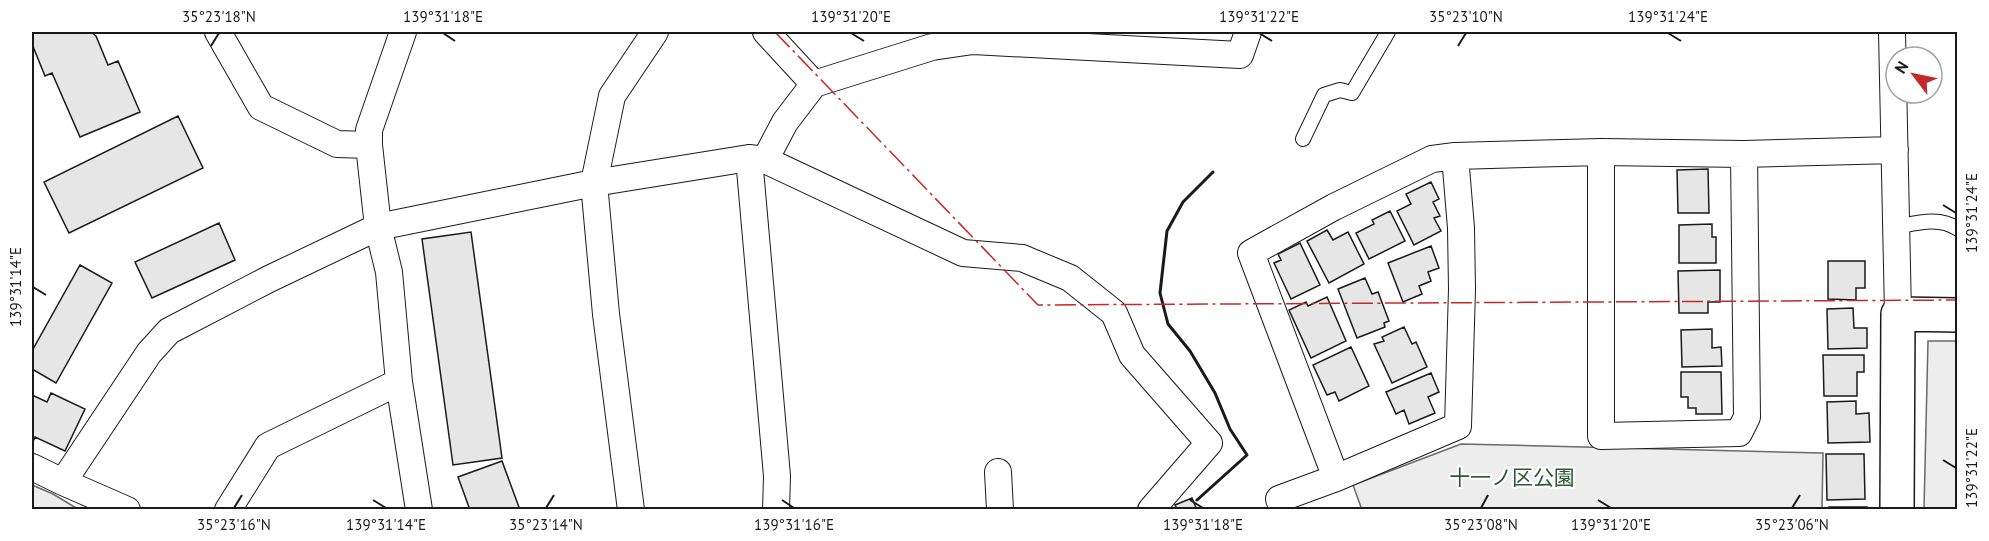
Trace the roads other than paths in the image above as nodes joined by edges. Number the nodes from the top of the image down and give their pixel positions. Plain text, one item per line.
1 (218, 32) edge
2 (403, 32) edge
3 (655, 32) edge
4 (766, 32) edge
5 (1248, 32) edge
6 (1388, 32) edge
7 (1892, 32) edge
8 (974, 36) edge
9 (814, 84) junction
10 (1303, 140) dead end
11 (369, 145) junction
12 (1895, 150) junction
13 (1601, 152) junction
14 (1744, 154) junction
15 (1455, 156) junction
16 (757, 159) junction
17 (594, 183) junction
18 (1896, 226) junction
19 (378, 227) junction
20 (1958, 229) edge
21 (1898, 314) junction
22 (1958, 315) edge
23 (399, 382) junction
24 (32, 467) edge
25 (998, 472) dead end
26 (1336, 478) junction
27 (63, 482) junction
28 (127, 510) edge
29 (228, 510) edge
30 (419, 510) edge
31 (631, 510) edge
32 (776, 510) edge
33 (1000, 510) edge
34 (1151, 510) edge
35 (1283, 510) edge
36 (1897, 510) edge

1 - 11 street
2 - 11 street
3 - 17 street
4 - 9 street
5 - 8 street
6 - 10 lane
7 - 12 street
8 - 9 street
9 - 16 street
11 - 19 street
12 - 14 street
12 - 18 street
13 - 14 street
13 - 14 street
13 - 15 street
15 - 26 street
15 - 26 street
16 - 17 street
16 - 32 street
16 - 34 street
17 - 19 street
17 - 31 street
18 - 20 lane
18 - 21 street
19 - 23 street
19 - 27 street
21 - 22 street
21 - 36 street
23 - 29 street
23 - 30 street
24 - 27 street
25 - 33 street
26 - 35 street
27 - 28 street

